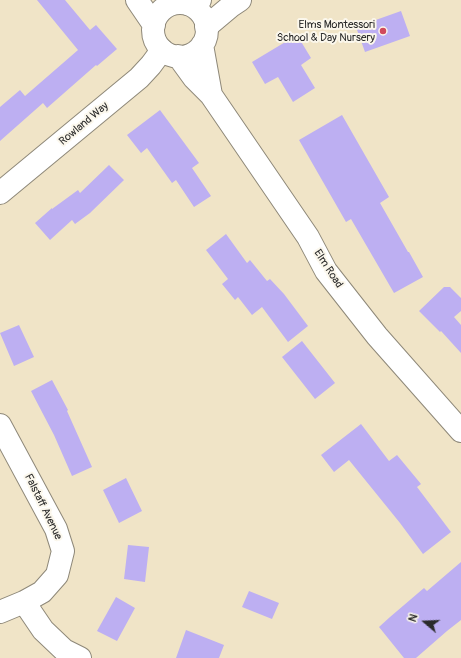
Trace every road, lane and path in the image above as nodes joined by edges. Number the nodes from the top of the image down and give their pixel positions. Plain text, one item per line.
1 (137, 0) edge
2 (240, 0) edge
3 (184, 2) edge
4 (154, 25) junction
5 (204, 36) junction
6 (170, 53) junction
7 (211, 95) junction
8 (0, 193) edge
9 (0, 425) edge
10 (461, 431) edge
11 (24, 602) junction
12 (0, 612) edge
13 (80, 658) edge

1 - 4 main road
2 - 5 main road
3 - 4 main road
3 - 5 main road
4 - 6 main road
5 - 6 main road
5 - 7 main road, Elm Road
6 - 7 main road, Elm Road
6 - 8 main road, Rowland Way
7 - 10 main road, Elm Road
9 - 11 main road, Falstaff Avenue
11 - 12 main road, Falstaff Avenue
11 - 13 main road

